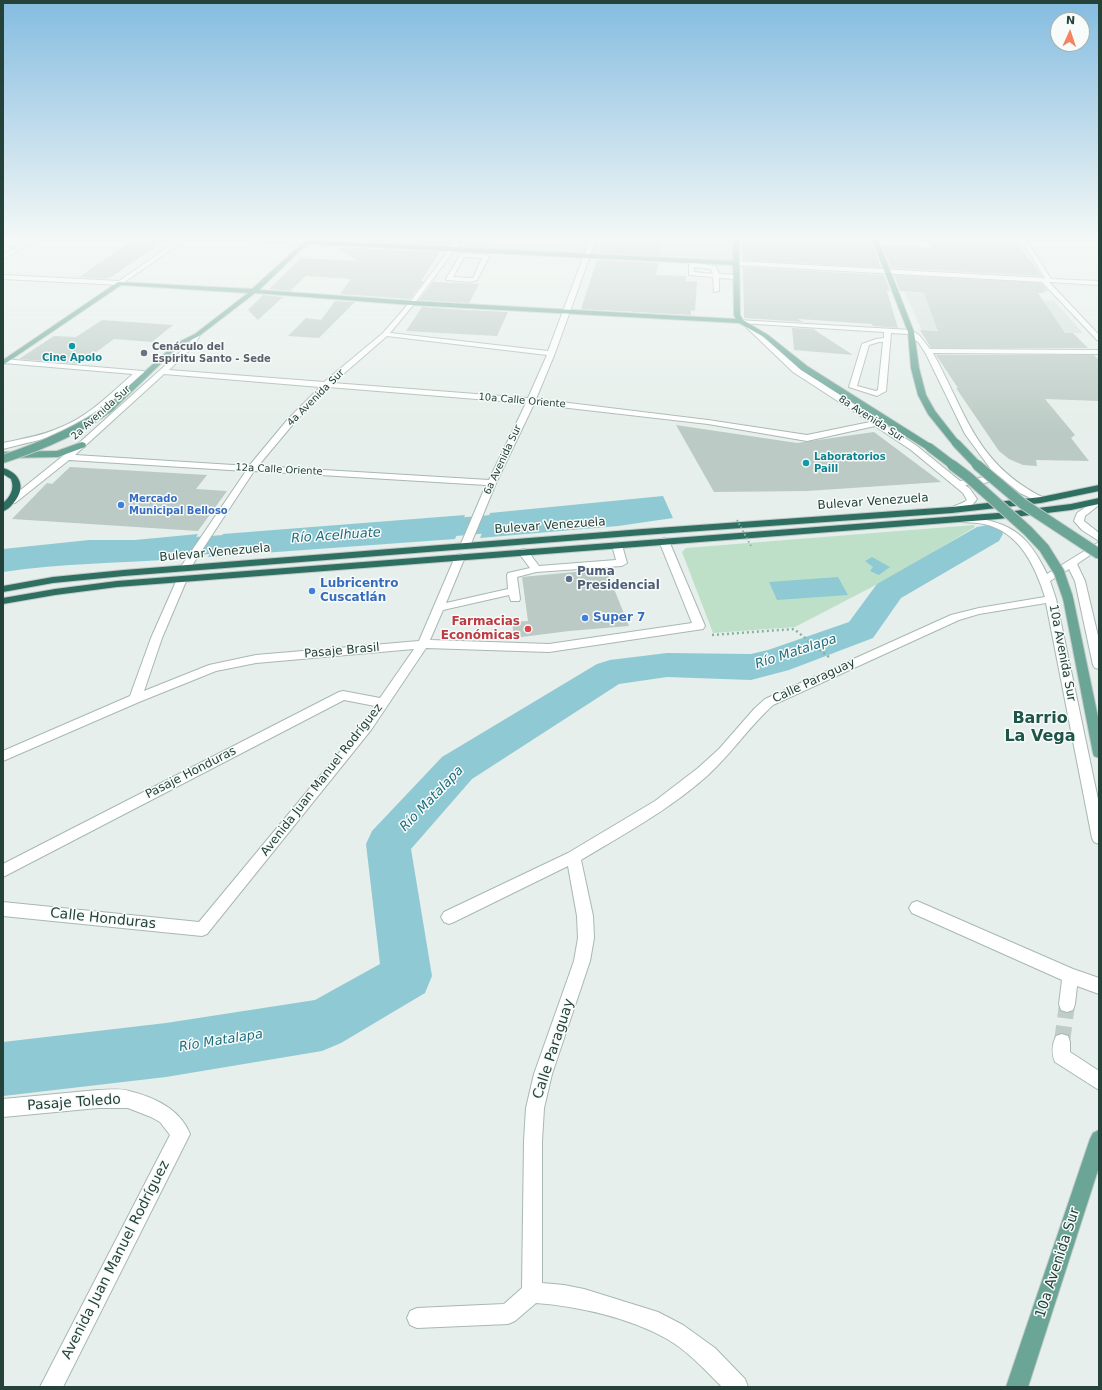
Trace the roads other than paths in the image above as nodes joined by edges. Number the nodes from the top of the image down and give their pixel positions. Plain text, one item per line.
1 (89, 304) edge
2 (236, 304) edge
3 (411, 304) edge
4 (427, 304) edge
5 (568, 304) edge
6 (736, 304) edge
7 (900, 304) edge
8 (1067, 304) edge
9 (565, 312) junction
10 (740, 321) junction
11 (748, 326) junction
12 (888, 330) junction
13 (911, 332) junction
14 (385, 334) junction
15 (197, 335) junction
16 (1099, 339) edge
17 (887, 340) junction
18 (928, 351) junction
19 (1099, 352) edge
20 (551, 354) junction
21 (4, 362) edge
22 (163, 372) junction
23 (143, 373) junction
24 (326, 385) junction
25 (531, 401) junction
26 (878, 423) junction
27 (82, 445) junction
28 (3, 446) edge
29 (3, 455) edge
30 (67, 457) junction
31 (3, 459) edge
32 (992, 465) junction
33 (252, 468) junction
34 (3, 471) edge
35 (947, 474) junction
36 (492, 483) junction
37 (1099, 488) edge
38 (1041, 500) junction
39 (12, 501) junction
40 (1099, 501) edge
41 (3, 508) edge
42 (955, 515) junction
43 (1099, 538) edge
44 (664, 541) junction
45 (466, 542) junction
46 (617, 544) junction
47 (1099, 545) edge
48 (523, 552) junction
49 (1099, 554) edge
50 (460, 557) junction
51 (1072, 563) junction
52 (536, 569) junction
53 (184, 573) junction
54 (1045, 580) junction
55 (3, 589) edge
56 (1051, 599) junction
57 (3, 601) edge
58 (438, 608) junction
59 (423, 644) junction
60 (1099, 665) edge
61 (135, 699) junction
62 (383, 703) junction
63 (1099, 753) edge
64 (3, 756) edge
65 (1099, 838) edge
66 (573, 857) junction
67 (3, 871) edge
68 (917, 908) dead end
69 (3, 909) edge
70 (448, 917) dead end
71 (202, 929) joint
72 (1070, 976) junction
73 (1099, 986) edge
74 (1067, 1004) tunnel mouth
75 (1062, 1042) tunnel mouth
76 (1099, 1081) edge
77 (3, 1108) edge
78 (181, 1134) joint
79 (1099, 1139) edge
80 (532, 1293) junction
81 (417, 1318) dead end
82 (51, 1387) edge
83 (737, 1387) edge
84 (1017, 1387) edge

1 - 21 main road
2 - 15 main road, 2a Avenida Sur
3 - 14 street, 4a Avenida Sur
4 - 9 main road
5 - 9 street, 6a Avenida Sur
6 - 10 main road
7 - 13 main road
8 - 16 street
9 - 10 main road
9 - 20 street, 6a Avenida Sur
10 - 11 main road, 10a Avenida Sur
10 - 12 street
11 - 26 street, 8a Avenida Sur
11 - 63 main road, 10a Avenida Sur, bridge
12 - 13 street
12 - 17 street
13 - 18 street
13 - 49 main road, bridge
14 - 20 street
14 - 24 street, 4a Avenida Sur
15 - 22 street, 2a Avenida Sur
15 - 23 main road, 2a Avenida Sur
17 - 17 street
18 - 19 street
18 - 32 street
20 - 25 street, 6a Avenida Sur
21 - 23 street
22 - 24 street, 10a Calle Oriente
22 - 27 street, 2a Avenida Sur
23 - 28 street, 2a Avenida Sur
23 - 31 main road, 2a Avenida Sur, bridge
24 - 25 street, 10a Calle Oriente
24 - 33 street, 4a Avenida Sur
25 - 26 street, 10a Calle Oriente
25 - 36 street, 6a Avenida Sur
26 - 35 street, 8a Avenida Sur
27 - 29 main road
27 - 30 street, 2a Avenida Sur
30 - 33 street, 12a Calle Oriente
30 - 39 street, 2a Avenida Sur
32 - 35 street
32 - 38 street
33 - 36 street, 12a Calle Oriente
33 - 53 street, 4a Avenida Sur
34 - 39 highway
35 - 42 street, 8a Avenida Sur
36 - 45 street, 6a Avenida Sur
37 - 38 highway, Bulevar Venezuela
38 - 42 highway, Bulevar Venezuela
39 - 41 highway
40 - 42 highway, Bulevar Venezuela
40 - 43 street
42 - 44 highway, Bulevar Venezuela
42 - 45 highway, Bulevar Venezuela
42 - 54 street, 10a Avenida Sur
44 - 46 highway, Bulevar Venezuela
44 - 59 street, Pasaje Brasil
45 - 53 highway, Bulevar Venezuela
46 - 48 highway, Bulevar Venezuela
46 - 52 street
47 - 51 street
48 - 50 highway, Bulevar Venezuela
48 - 52 street
50 - 53 highway, Bulevar Venezuela
50 - 58 street, Avenida Juan Manuel Rodríguez
51 - 54 street
51 - 60 street
52 - 58 street
53 - 55 highway, Bulevar Venezuela
53 - 57 highway, Bulevar Venezuela
53 - 61 street, 4a Avenida Sur
54 - 56 street, 10a Avenida Sur
56 - 65 street, 10a Avenida Sur
56 - 66 street, Calle Paraguay
58 - 59 street, Avenida Juan Manuel Rodríguez
59 - 61 street, Pasaje Brasil
59 - 62 street, Avenida Juan Manuel Rodríguez
61 - 64 street, Pasaje Brasil
62 - 67 street, Pasaje Honduras
62 - 71 street, Avenida Juan Manuel Rodríguez
66 - 70 street, Calle Paraguay
66 - 80 street, Calle Paraguay
68 - 72 street
69 - 71 street, Calle Honduras
72 - 73 street
72 - 74 street
75 - 76 street
77 - 78 street, Pasaje Toledo
78 - 82 street, Avenida Juan Manuel Rodríguez
79 - 84 main road, 10a Avenida Sur
80 - 81 street
80 - 83 street

